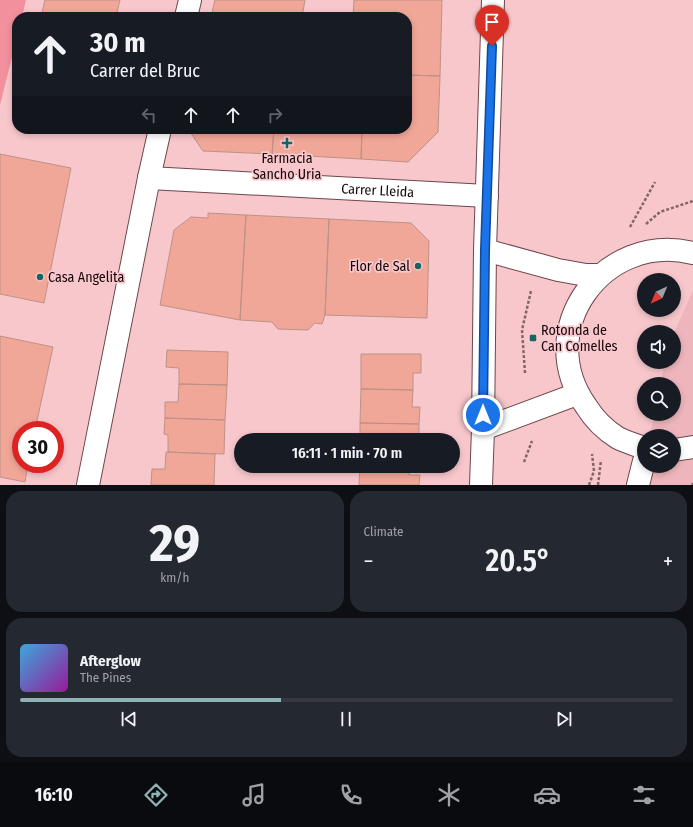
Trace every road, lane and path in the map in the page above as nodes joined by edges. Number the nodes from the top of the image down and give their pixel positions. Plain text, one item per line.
1 (190, 0) edge
2 (493, 0) edge
3 (187, 12) edge
4 (159, 134) edge
5 (149, 178) junction
6 (655, 182) dead end
7 (487, 196) junction
8 (625, 232) dead end
9 (692, 249) edge
10 (485, 250) junction
11 (600, 275) junction
12 (531, 291) dead end
13 (526, 373) dead end
14 (577, 394) junction
15 (483, 429) junction
16 (538, 438) dead end
17 (637, 445) edge
18 (591, 450) dead end
19 (524, 462) dead end
20 (641, 473) edge
21 (88, 485) edge
22 (481, 485) edge
23 (589, 485) edge
24 (638, 485) edge

1 - 3 street
2 - 7 street
4 - 5 street
5 - 7 street, Carrer Lleida
5 - 21 street
6 - 8 path
7 - 10 street
9 - 11 street
10 - 11 street
10 - 15 street
11 - 14 street
12 - 13 path
14 - 15 street
14 - 17 street
15 - 22 street
16 - 19 path
18 - 23 path
20 - 24 street

